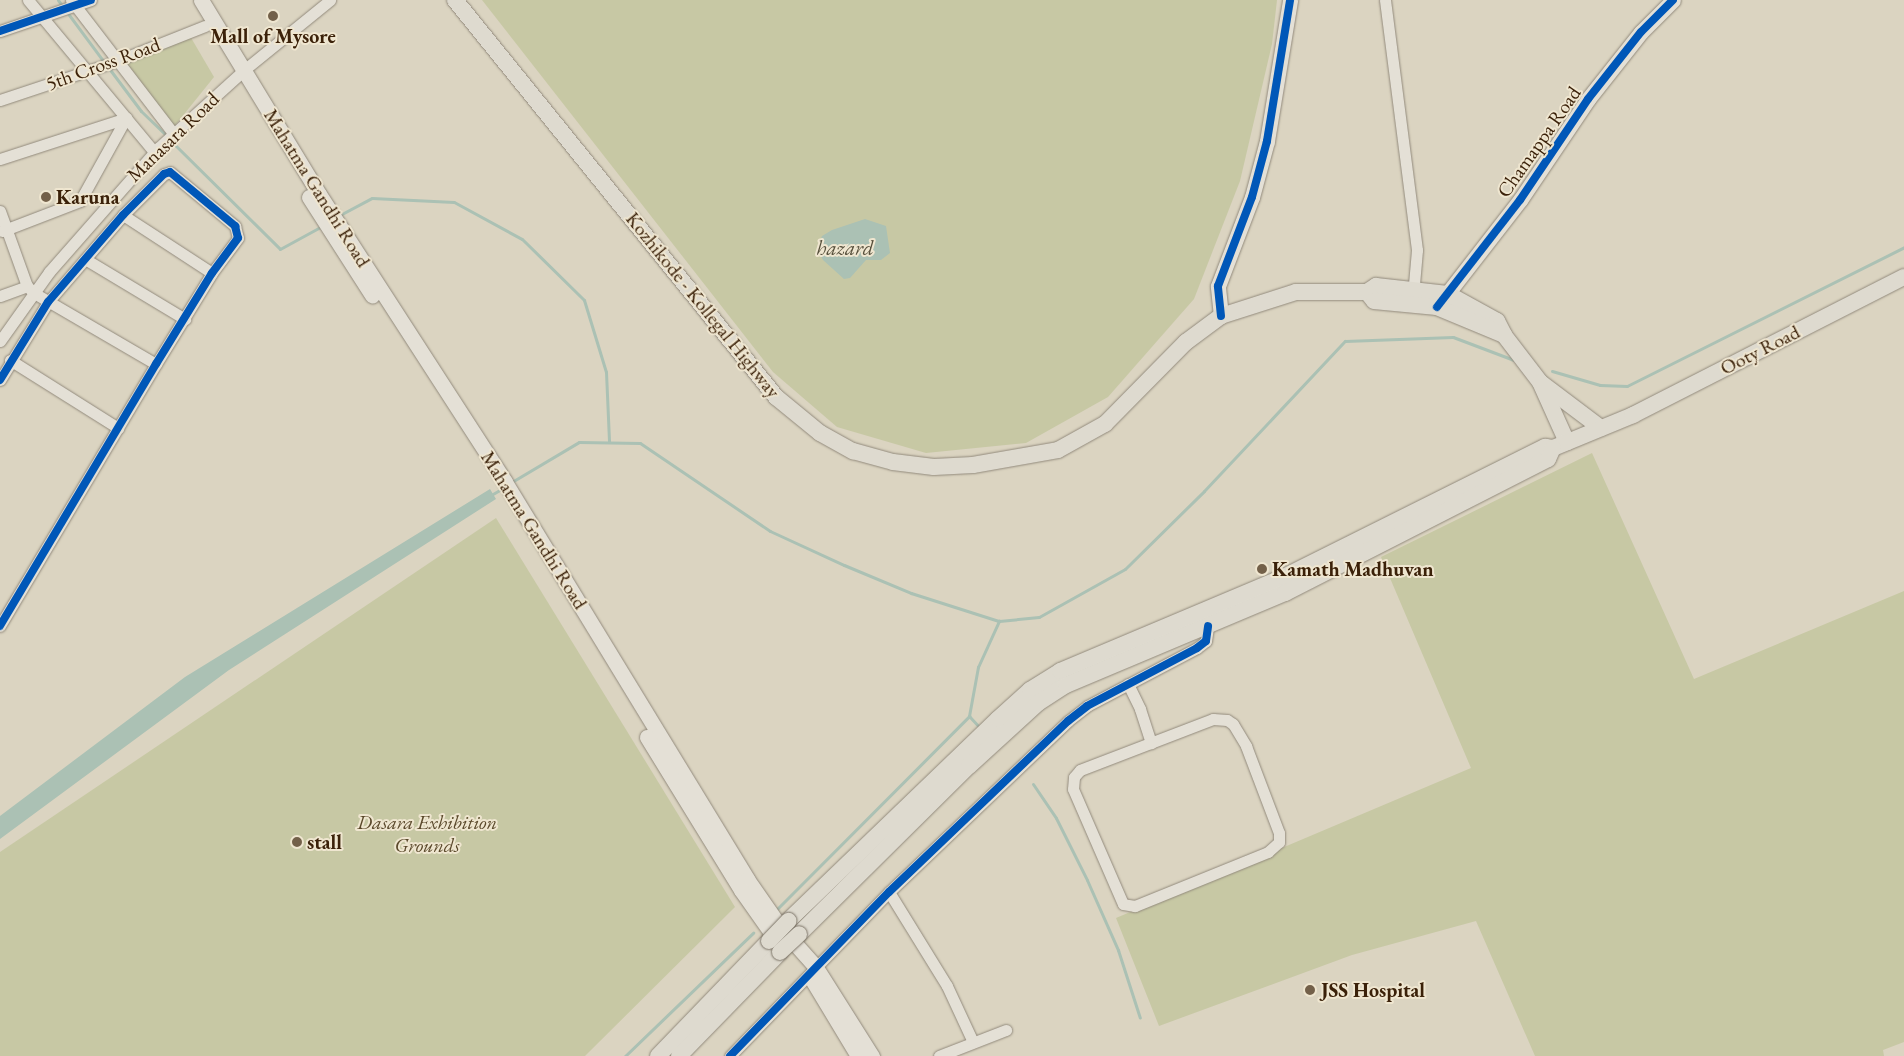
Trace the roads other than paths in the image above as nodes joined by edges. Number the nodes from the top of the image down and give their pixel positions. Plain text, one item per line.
1 (28, 0) edge
2 (91, 0) edge
3 (190, 0) edge
4 (201, 0) edge
5 (330, 0) edge
6 (455, 0) edge
7 (1290, 0) edge
8 (1385, 0) edge
9 (1673, 0) edge
10 (72, 5) edge
11 (42, 18) junction
12 (205, 26) junction
13 (0, 31) edge
14 (115, 62) junction
15 (93, 69) junction
16 (240, 74) junction
17 (0, 100) edge
18 (126, 118) junction
19 (174, 134) junction
20 (156, 150) junction
21 (0, 160) edge
22 (0, 211) edge
23 (123, 215) junction
24 (4, 230) edge
25 (85, 259) junction
26 (212, 273) junction
27 (1904, 277) edge
28 (30, 289) junction
29 (1448, 294) junction
30 (0, 296) edge
31 (1414, 296) junction
32 (48, 302) junction
33 (1436, 307) junction
34 (1221, 316) junction
35 (185, 319) junction
36 (1504, 335) junction
37 (0, 341) edge
38 (10, 360) junction
39 (156, 364) junction
40 (0, 380) edge
41 (1540, 382) junction
42 (1608, 425) junction
43 (118, 428) junction
44 (1560, 445) junction
45 (0, 626) edge
46 (1208, 626) junction
47 (1128, 684) junction
48 (1151, 743) junction
49 (889, 892) junction
50 (793, 927) junction
51 (774, 946) junction
52 (812, 970) junction
53 (1006, 1030) dead end
54 (973, 1042) junction
55 (658, 1056) edge
56 (679, 1056) edge
57 (730, 1056) edge
58 (858, 1056) edge
59 (872, 1056) edge
60 (939, 1056) edge

1 - 11 street
2 - 10 street
3 - 12 main road, Mahatma Gandhi Road
4 - 16 main road, Mahatma Gandhi Road
5 - 16 street, Manasara Road
6 - 34 main road, Kozhikode - Kollegal Highway
7 - 34 main road
8 - 31 street
9 - 29 main road, Chamappa Road
10 - 11 street
10 - 14 street
11 - 13 street
11 - 15 street
12 - 14 street, 5th Cross Road
12 - 16 main road, Mahatma Gandhi Road
14 - 15 street, 5th Cross Road
14 - 19 street
15 - 17 street, 5th Cross Road
15 - 18 street
16 - 19 street, Manasara Road
16 - 52 main road, Mahatma Gandhi Road
18 - 20 street
18 - 21 street
18 - 24 street
19 - 20 street, Manasara Road
20 - 28 street, Manasara Road
22 - 24 street
23 - 25 street
23 - 26 street
23 - 26 street
24 - 28 street
25 - 32 street
25 - 35 street
26 - 35 street
27 - 42 main road, Ooty Road
28 - 30 street
28 - 32 street
28 - 37 street, Manasara Road
29 - 31 main road, Kozhikode - Kollegal Highway
29 - 33 main road, Chamappa Road
29 - 36 main road, Kozhikode - Kollegal Highway
31 - 33 main road, Kozhikode - Kollegal Highway
31 - 34 main road, Kozhikode - Kollegal Highway
32 - 38 street
32 - 39 street
33 - 36 main road, Kozhikode - Kollegal Highway
35 - 39 street
36 - 41 main road, Kozhikode - Kollegal Highway
38 - 40 street
38 - 43 street
39 - 43 street
41 - 42 main road, Kozhikode - Kollegal Highway
41 - 44 main road, Kozhikode - Kollegal Highway
42 - 44 main road, Ooty Road
43 - 45 street
44 - 46 main road
44 - 50 main road, Ooty Road
46 - 47 street
46 - 50 main road
47 - 48 street
47 - 49 street
48 - 48 street
49 - 52 street
49 - 54 street
50 - 51 main road, bridge
51 - 55 main road
51 - 56 main road
52 - 57 street
52 - 58 main road, Mahatma Gandhi Road
52 - 59 main road, Mahatma Gandhi Road
53 - 54 street
54 - 60 street

